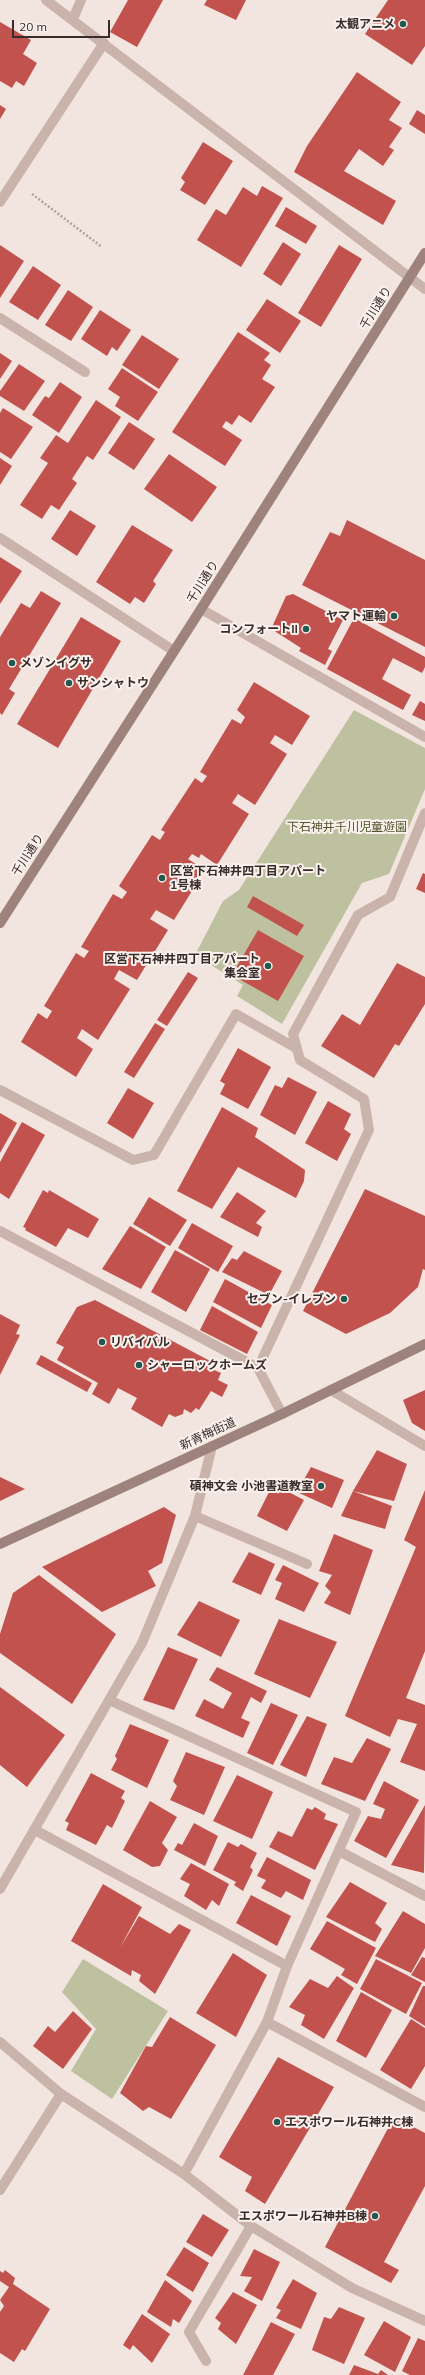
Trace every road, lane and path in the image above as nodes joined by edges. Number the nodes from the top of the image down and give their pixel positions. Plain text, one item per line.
1 (46, 0) edge
2 (81, 0) edge
3 (73, 19) junction
4 (104, 43) junction
5 (14, 180) junction
6 (0, 202) edge
7 (102, 247) dead end
8 (425, 253) edge
9 (410, 278) junction
10 (425, 289) edge
11 (0, 318) edge
12 (85, 372) dead end
13 (0, 538) edge
14 (201, 609) junction
15 (174, 651) junction
16 (425, 737) edge
17 (425, 813) edge
18 (0, 923) edge
19 (296, 1048) junction
20 (0, 1090) edge
21 (0, 1231) edge
22 (425, 1344) edge
23 (258, 1368) junction
24 (331, 1390) junction
25 (282, 1414) junction
26 (212, 1446) junction
27 (425, 1446) edge
28 (195, 1516) junction
29 (0, 1544) edge
30 (307, 1564) dead end
31 (109, 1700) junction
32 (35, 1830) junction
33 (339, 1850) junction
34 (0, 1889) edge
35 (425, 1896) edge
36 (287, 1966) junction
37 (267, 2022) junction
38 (0, 2042) edge
39 (61, 2094) junction
40 (425, 2107) edge
41 (184, 2174) junction
42 (0, 2190) edge
43 (251, 2226) junction
44 (425, 2321) edge
45 (206, 2361) dead end

1 - 3 street
2 - 3 street
3 - 4 street
4 - 5 street
4 - 9 street
5 - 6 street
5 - 7 path
8 - 9 main road, 千川通り
9 - 10 street
9 - 14 main road, 千川通り
11 - 12 street
13 - 15 street
14 - 15 main road, 千川通り
14 - 16 street
15 - 18 main road, 千川通り
17 - 19 street
19 - 20 street
19 - 23 street
21 - 23 street
22 - 24 main road, 新青梅街道
23 - 25 street
24 - 25 main road, 新青梅街道
24 - 27 street
25 - 26 main road, 新青梅街道
26 - 28 street
26 - 29 main road, 新青梅街道
28 - 30 street
28 - 31 street
31 - 32 street
31 - 33 street
32 - 34 street
32 - 36 street
33 - 35 street
33 - 36 street
36 - 37 street
37 - 40 street
37 - 41 street
38 - 39 street
39 - 41 street
39 - 42 street
41 - 43 street
43 - 44 street
43 - 45 street

